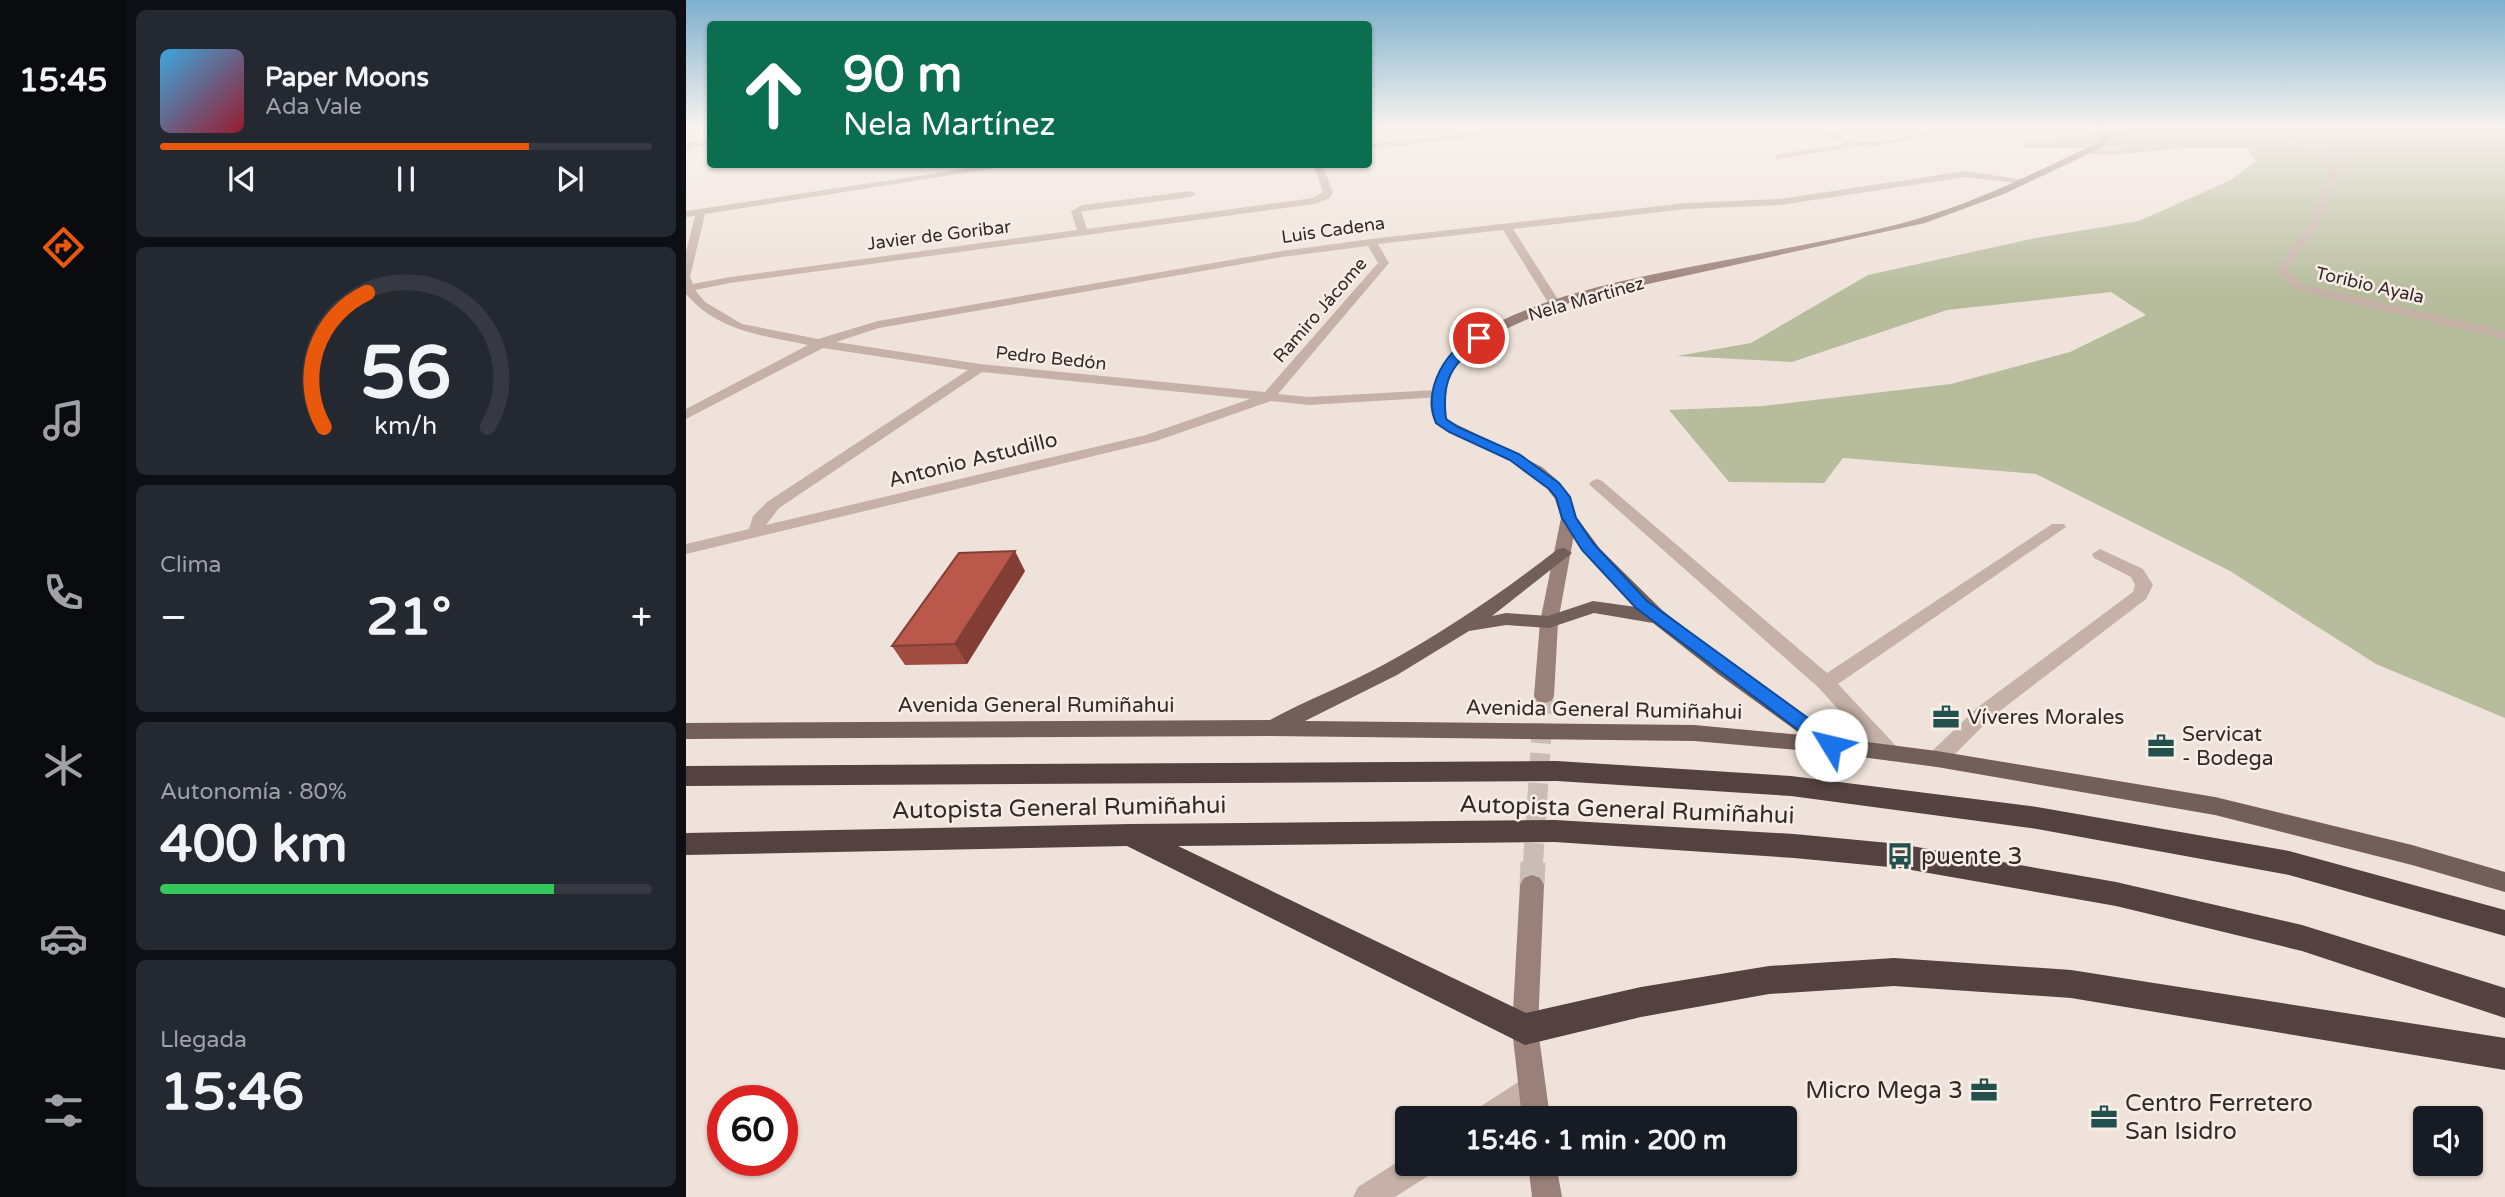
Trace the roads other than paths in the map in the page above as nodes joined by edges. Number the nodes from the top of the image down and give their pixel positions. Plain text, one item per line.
1 (894, 183) edge
2 (1326, 183) edge
3 (1907, 183) edge
4 (2021, 183) edge
5 (2331, 183) edge
6 (1191, 194) dead end
7 (701, 211) junction
8 (686, 214) edge
9 (1506, 226) junction
10 (1083, 234) junction
11 (1371, 243) junction
12 (686, 283) edge
13 (701, 304) junction
14 (1555, 304) junction
15 (686, 312) edge
16 (2505, 335) edge
17 (818, 343) junction
18 (980, 368) junction
19 (1437, 394) junction
20 (1267, 398) junction
21 (686, 415) edge
22 (1597, 484) dead end
23 (1569, 518) junction
24 (2057, 527) dead end
25 (756, 533) junction
26 (686, 548) edge
27 (1564, 553) junction
28 (2100, 554) dead end
29 (1549, 622) junction
30 (1678, 634) junction
31 (1450, 636) junction
32 (1826, 683) junction
33 (1544, 696) tunnel mouth
34 (1270, 728) junction
35 (686, 731) edge
36 (1831, 745) junction
37 (1891, 753) junction
38 (1937, 759) junction
39 (686, 776) edge
40 (1131, 835) junction
41 (686, 844) edge
42 (2505, 882) edge
43 (1532, 885) tunnel mouth
44 (2505, 923) edge
45 (2505, 1003) edge
46 (1525, 1029) junction
47 (2505, 1054) edge
48 (1532, 1087) junction
49 (1505, 1106) edge
50 (1534, 1106) edge
51 (1402, 1176) edge
52 (1544, 1176) edge
53 (1368, 1197) edge
54 (1547, 1197) edge

1 - 7 street
2 - 10 street, Javier de Goribar
3 - 9 street, Luis Cadena
4 - 14 main road, Nela Martínez
5 - 16 street, Toribio Ayala
6 - 10 street
7 - 8 street
7 - 12 street
9 - 11 street, Luis Cadena
9 - 14 street
10 - 12 street, Javier de Goribar
11 - 17 street, Luis Cadena
11 - 20 street, Ramiro Jácome
12 - 13 street, Pedro Bedón
13 - 15 street
13 - 17 street, Pedro Bedón
14 - 19 main road, Nela Martínez
17 - 18 street, Pedro Bedón
17 - 21 street, Luis Cadena
18 - 20 street, Pedro Bedón
18 - 25 street
19 - 20 street, Pedro Bedón
19 - 23 main road
20 - 25 street, Antonio Astudillo
22 - 32 street
23 - 27 main road
23 - 30 main road
24 - 32 street
25 - 26 street, Antonio Astudillo
27 - 29 main road
27 - 31 main road
28 - 38 street
29 - 30 main road
29 - 31 main road
29 - 33 main road
30 - 36 main road
31 - 34 main road
32 - 37 street
34 - 35 main road, Avenida General Rumiñahui
34 - 36 main road, Avenida General Rumiñahui
36 - 37 main road, Avenida General Rumiñahui
37 - 38 main road, Avenida General Rumiñahui
38 - 42 main road, Avenida General Rumiñahui
39 - 44 highway, Autopista General Rumiñahui
40 - 41 highway, Autopista General Rumiñahui
40 - 45 highway, Autopista General Rumiñahui
40 - 46 highway
43 - 46 main road
46 - 47 highway
46 - 48 main road
48 - 49 street
48 - 50 main road
51 - 53 street
52 - 54 main road

